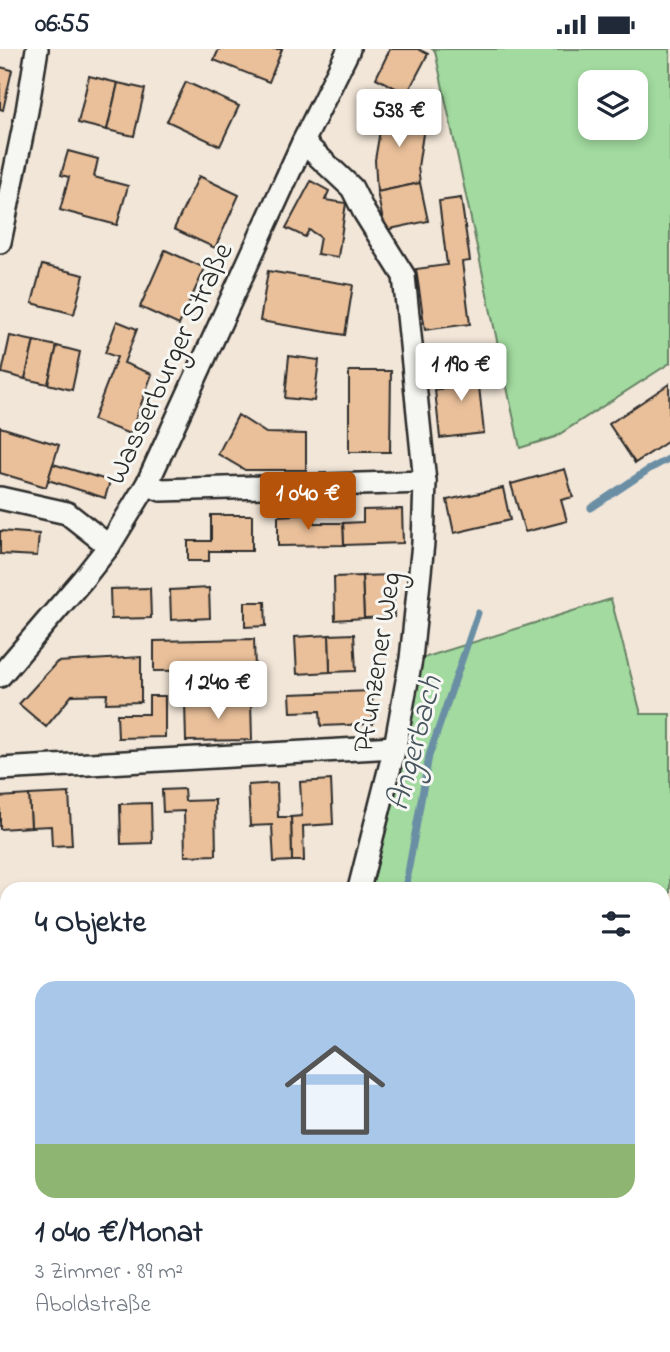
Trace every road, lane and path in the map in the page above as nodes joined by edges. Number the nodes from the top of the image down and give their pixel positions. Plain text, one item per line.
1 (37, 49) edge
2 (349, 49) edge
3 (303, 142) junction
4 (0, 242) edge
5 (425, 482) junction
6 (147, 484) junction
7 (0, 498) edge
8 (109, 546) junction
9 (0, 676) edge
10 (395, 747) junction
11 (0, 769) edge
12 (361, 882) edge

1 - 4 street
2 - 3 street, Wasserburger Straße
3 - 5 street, Pfunzener Weg
3 - 6 street, Wasserburger Straße
5 - 6 street
5 - 10 street, Pfunzener Weg
6 - 8 street, Wasserburger Straße
7 - 8 street
8 - 9 street, Wasserburger Straße
10 - 11 street
10 - 12 street, Pfunzener Weg

